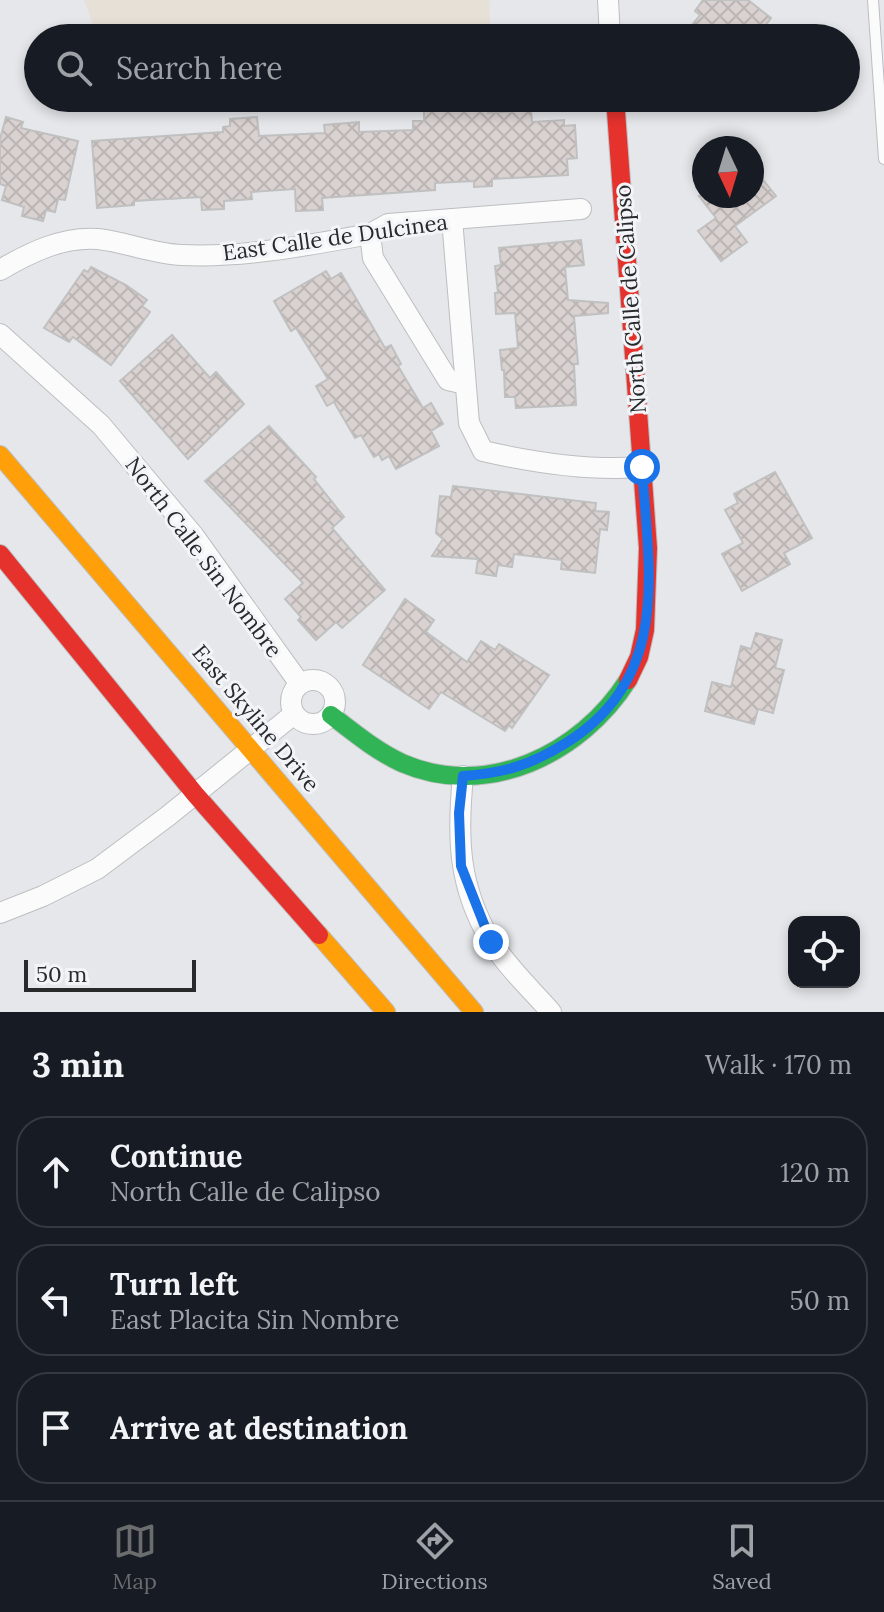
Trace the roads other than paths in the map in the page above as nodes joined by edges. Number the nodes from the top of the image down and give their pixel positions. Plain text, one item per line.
1 (608, 0) edge
2 (873, 0) edge
3 (609, 24) edge
4 (616, 112) edge
5 (884, 159) edge
6 (581, 209) dead end
7 (452, 219) junction
8 (370, 234) junction
9 (0, 270) edge
10 (0, 334) edge
11 (465, 384) junction
12 (0, 455) edge
13 (642, 467) junction
14 (0, 554) edge
15 (300, 684) junction
16 (294, 714) junction
17 (331, 715) junction
18 (251, 749) junction
19 (463, 776) junction
20 (195, 794) junction
21 (0, 913) edge
22 (386, 1012) edge
23 (474, 1012) edge
24 (551, 1012) edge

1 - 3 street
2 - 5 lane
4 - 13 main road, North Calle de Calipso
6 - 7 street, East Calle de Dulcinea
7 - 8 street, East Calle de Dulcinea
7 - 11 street
8 - 9 street, East Calle de Dulcinea
8 - 11 street
10 - 15 street, North Calle Sin Nombre
11 - 13 street
12 - 18 main road, East Skyline Drive
13 - 19 main road, North Calle de Calipso
14 - 20 main road
15 - 16 street
15 - 17 street
16 - 17 street
16 - 18 street
17 - 19 main road
18 - 20 street
18 - 23 main road, East Skyline Drive
19 - 24 street
20 - 21 street
20 - 22 main road

